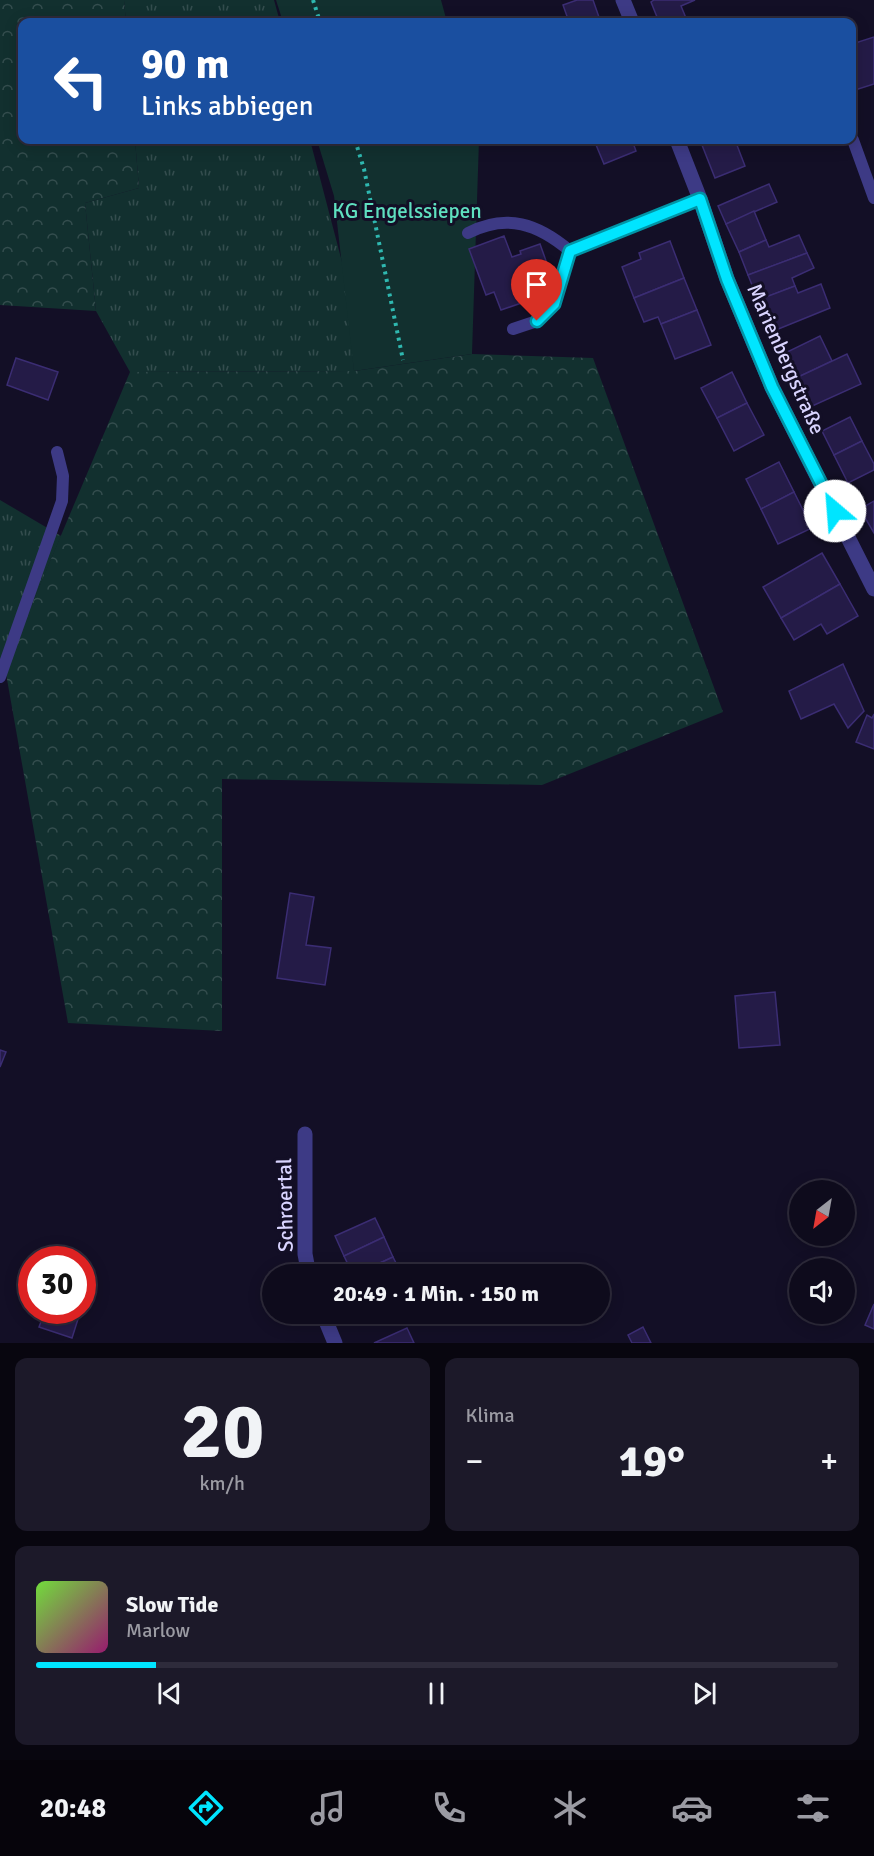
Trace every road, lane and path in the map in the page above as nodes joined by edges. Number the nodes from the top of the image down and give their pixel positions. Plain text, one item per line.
1 (314, 0) edge
2 (623, 0) edge
3 (319, 18) edge
4 (630, 18) edge
5 (356, 144) edge
6 (679, 144) edge
7 (854, 144) edge
8 (874, 198) edge
9 (700, 199) junction
10 (468, 233) dead end
11 (570, 251) junction
12 (513, 329) dead end
13 (403, 360) dead end
14 (57, 452) dead end
15 (874, 589) edge
16 (0, 677) edge
17 (305, 1134) dead end
18 (307, 1264) edge
19 (327, 1324) edge
20 (335, 1343) edge

1 - 3 path
2 - 4 street
5 - 13 path
6 - 9 street, Marienbergstraße
7 - 8 lane
9 - 11 lane
9 - 15 street, Marienbergstraße
10 - 11 lane
11 - 12 lane
14 - 16 lane
17 - 18 street, Schroertal
19 - 20 street

